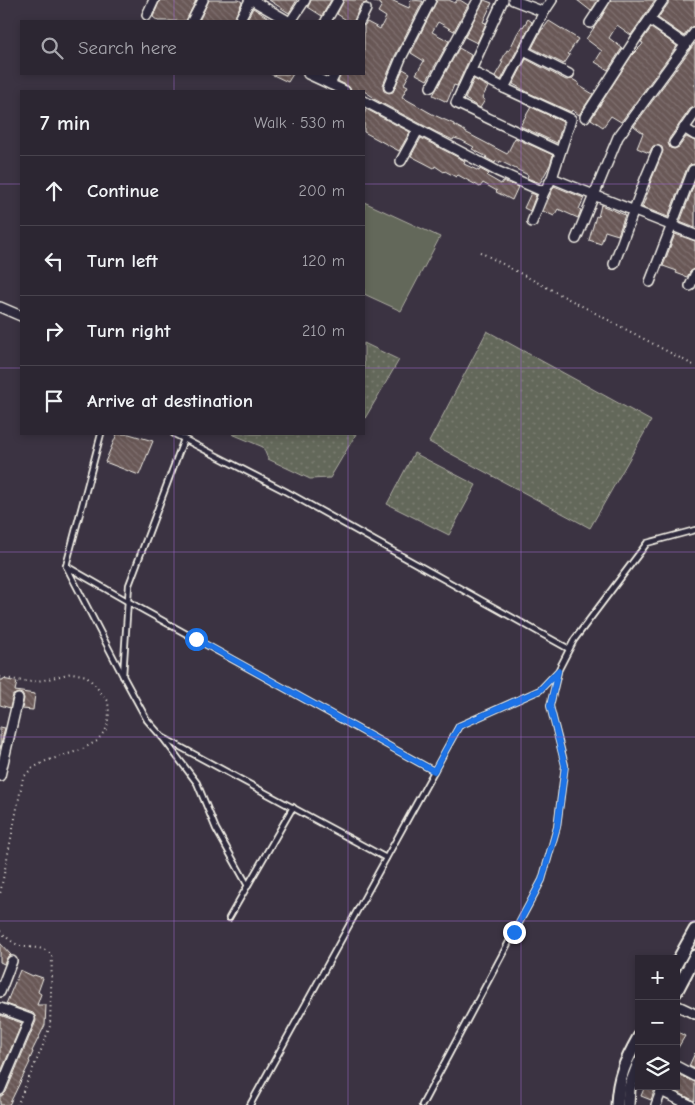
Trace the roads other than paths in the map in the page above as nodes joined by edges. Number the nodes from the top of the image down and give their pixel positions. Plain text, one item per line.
1 (154, 0) edge
2 (203, 0) edge
3 (251, 0) edge
4 (305, 0) edge
5 (338, 0) edge
6 (432, 0) edge
7 (478, 0) edge
8 (503, 0) edge
9 (513, 0) edge
10 (552, 0) edge
11 (605, 0) edge
12 (663, 0) edge
13 (366, 9) dead end
14 (544, 12) junction
15 (147, 15) dead end
16 (193, 20) edge
17 (240, 20) edge
18 (288, 20) edge
19 (291, 20) edge
20 (327, 20) edge
21 (360, 20) edge
22 (650, 20) junction
23 (590, 23) dead end
24 (695, 32) edge
25 (686, 45) junction
26 (524, 51) junction
27 (471, 70) junction
28 (569, 74) dead end
29 (310, 75) edge
30 (334, 75) edge
31 (330, 84) junction
32 (389, 87) dead end
33 (431, 87) dead end
34 (504, 88) junction
35 (342, 90) edge
36 (365, 101) edge
37 (695, 113) edge
38 (585, 117) dead end
39 (684, 128) junction
40 (418, 130) junction
41 (695, 135) edge
42 (674, 143) dead end
43 (560, 152) junction
44 (657, 152) dead end
45 (401, 161) dead end
46 (692, 170) dead end
47 (552, 178) junction
48 (544, 192) junction
49 (594, 196) junction
50 (633, 210) junction
51 (532, 222) dead end
52 (671, 225) junction
53 (695, 235) edge
54 (576, 239) dead end
55 (614, 264) dead end
56 (695, 275) edge
57 (650, 282) dead end
58 (690, 286) dead end
59 (0, 307) edge
60 (20, 316) edge
61 (101, 435) edge
62 (176, 435) edge
63 (184, 439) junction
64 (695, 530) edge
65 (66, 566) junction
66 (128, 601) junction
67 (569, 649) junction
68 (558, 671) junction
69 (122, 676) junction
70 (18, 699) dead end
71 (162, 737) junction
72 (434, 771) junction
73 (0, 774) edge
74 (293, 807) junction
75 (386, 858) junction
76 (248, 886) junction
77 (229, 918) dead end
78 (695, 930) edge
79 (691, 946) edge
80 (695, 956) edge
81 (680, 959) edge
82 (12, 961) dead end
83 (680, 984) edge
84 (0, 992) edge
85 (680, 1007) edge
86 (0, 1008) edge
87 (695, 1014) edge
88 (635, 1044) edge
89 (680, 1068) edge
90 (635, 1073) edge
91 (695, 1076) edge
92 (0, 1090) edge
93 (661, 1090) edge
94 (665, 1090) edge
95 (250, 1105) edge
96 (422, 1105) edge
97 (617, 1105) edge
98 (628, 1105) edge
99 (656, 1105) edge
100 (690, 1105) edge

1 - 15 street
2 - 16 street
3 - 17 street
3 - 18 street
4 - 19 street
5 - 20 street
6 - 32 street
7 - 33 street
8 - 27 street
9 - 14 street
10 - 14 street
11 - 23 street
12 - 22 street
13 - 21 street
14 - 26 street
22 - 25 street
22 - 38 street
24 - 25 street
25 - 49 street
26 - 28 street
26 - 34 street
27 - 34 street
27 - 43 street
29 - 31 street
30 - 31 street
31 - 35 street
34 - 43 street
36 - 40 street
37 - 39 street
39 - 41 street
39 - 42 street
40 - 45 street
40 - 48 street
43 - 47 street
44 - 50 street
46 - 52 street
47 - 48 street
47 - 49 street
48 - 51 street
49 - 50 street
49 - 54 street
50 - 52 street
50 - 55 street
52 - 53 street
52 - 57 street
56 - 58 street
59 - 60 street
61 - 65 lane
62 - 63 lane
63 - 66 lane
63 - 67 lane
64 - 67 lane
65 - 66 lane
65 - 69 lane
66 - 69 lane
66 - 72 lane
67 - 68 lane
68 - 72 lane
68 - 96 lane
69 - 71 lane
70 - 73 street
71 - 74 lane
71 - 76 lane
72 - 75 lane
74 - 75 lane
74 - 76 lane
75 - 95 lane
76 - 77 lane
78 - 79 main road
79 - 81 main road
80 - 83 main road
82 - 84 street
85 - 87 street
86 - 92 street
88 - 97 main road
89 - 91 street
90 - 98 main road
93 - 99 street
94 - 100 street

